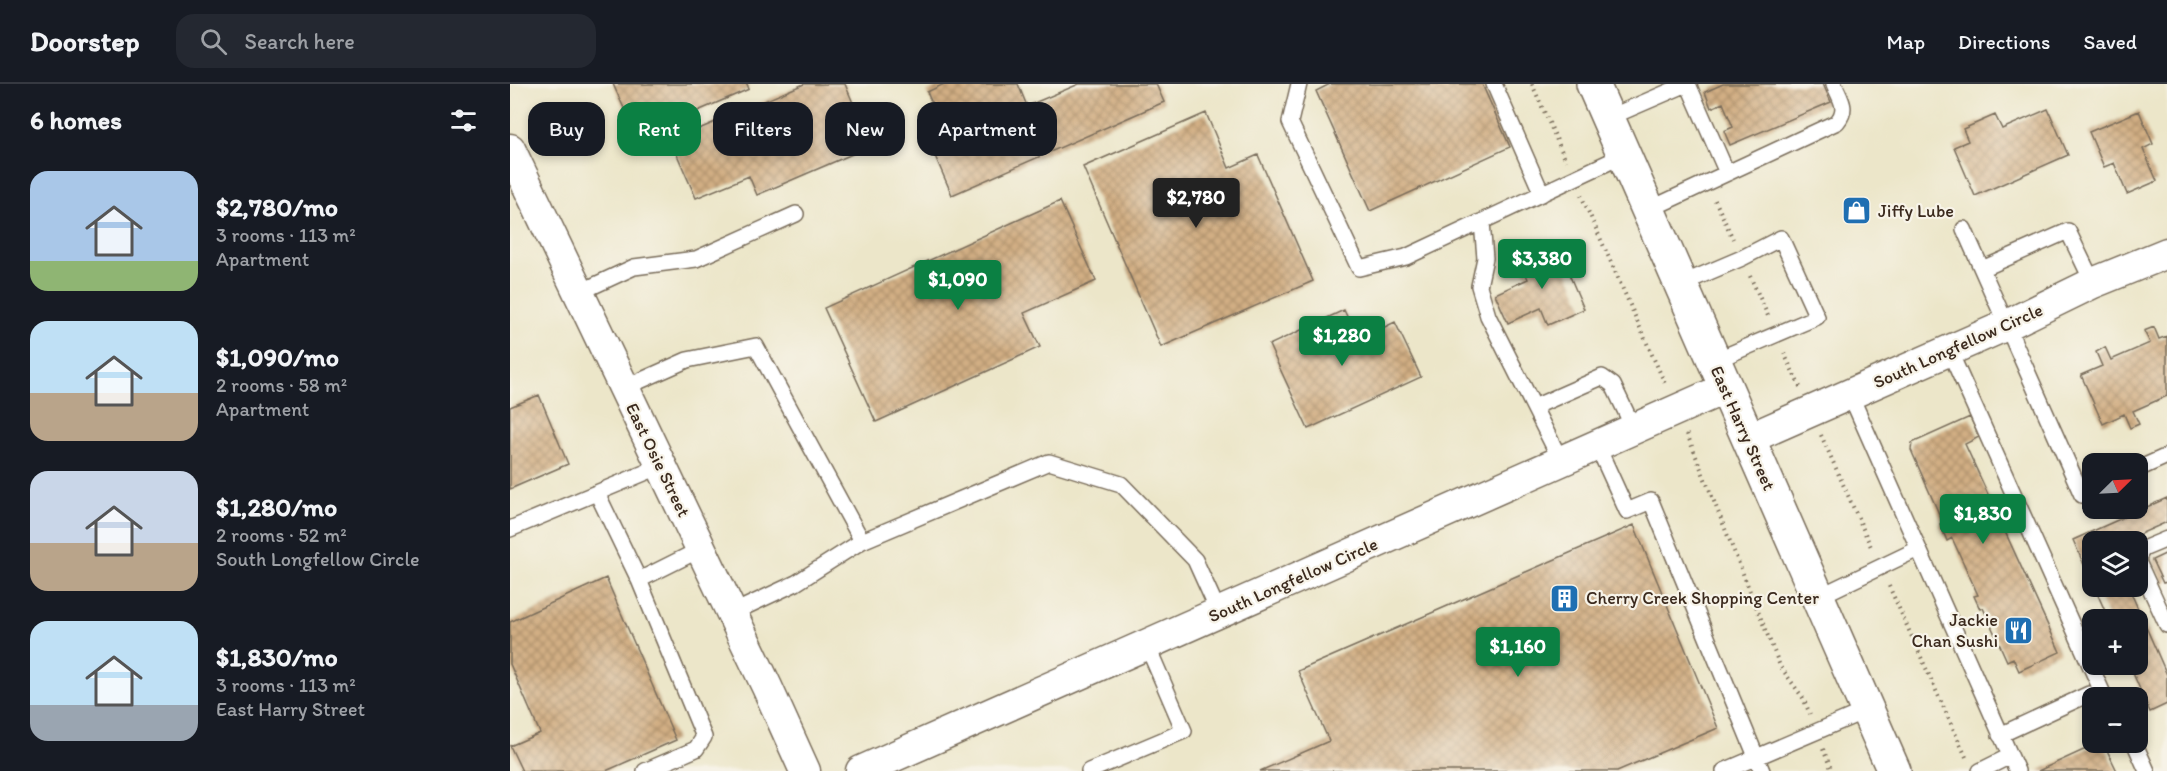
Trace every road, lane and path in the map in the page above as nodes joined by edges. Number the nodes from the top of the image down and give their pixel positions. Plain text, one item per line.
1 (1299, 84) edge
2 (1494, 84) edge
3 (1593, 84) edge
4 (1688, 84) edge
5 (1834, 84) edge
6 (1608, 118) junction
7 (510, 148) edge
8 (1624, 155) junction
9 (1727, 173) junction
10 (1542, 194) junction
11 (1648, 210) junction
12 (796, 214) dead end
13 (1482, 222) junction
14 (1964, 229) dead end
15 (2167, 253) edge
16 (1982, 269) junction
17 (2093, 283) junction
18 (1681, 284) junction
19 (578, 293) junction
20 (2007, 325) junction
21 (1949, 350) junction
22 (1720, 374) junction
23 (624, 388) junction
24 (1850, 394) junction
25 (1534, 407) junction
26 (1634, 429) junction
27 (1748, 439) junction
28 (1597, 445) junction
29 (2167, 456) edge
30 (1561, 461) junction
31 (2148, 465) edge
32 (661, 466) junction
33 (2082, 495) edge
34 (590, 496) junction
35 (510, 529) edge
36 (2167, 538) edge
37 (862, 541) junction
38 (701, 549) junction
39 (1918, 549) junction
40 (639, 580) junction
41 (1818, 597) junction
42 (732, 613) junction
43 (1219, 613) junction
44 (2167, 625) edge
45 (1147, 645) junction
46 (2101, 687) edge
47 (2082, 697) edge
48 (1867, 710) junction
49 (2001, 735) junction
50 (2139, 753) edge
51 (2010, 756) junction
52 (902, 763) edge
53 (1759, 764) edge
54 (645, 771) edge
55 (805, 771) edge
56 (861, 771) edge
57 (1089, 771) edge
58 (1724, 771) edge
59 (1894, 771) edge
60 (1980, 771) edge
61 (2017, 771) edge
62 (2147, 771) edge

1 - 13 lane
2 - 10 lane
3 - 6 main road, East Harry Street
4 - 6 lane
4 - 9 lane
5 - 9 lane
6 - 8 main road, East Harry Street
7 - 19 street, East Osie Street
8 - 10 lane
8 - 11 main road, East Harry Street
9 - 11 lane
10 - 13 lane
11 - 18 main road, East Harry Street
12 - 19 lane
13 - 25 lane
14 - 16 lane
15 - 17 street, South Longfellow Circle
16 - 17 lane
16 - 20 lane
17 - 20 street, South Longfellow Circle
18 - 22 main road, East Harry Street
18 - 22 lane
19 - 23 street, East Osie Street
20 - 21 street, South Longfellow Circle
20 - 33 lane
21 - 24 street, South Longfellow Circle
21 - 46 lane
22 - 26 street, South Longfellow Circle
22 - 27 main road, East Harry Street
23 - 32 street, East Osie Street
23 - 37 lane
24 - 27 street, South Longfellow Circle
24 - 39 lane
25 - 26 lane
25 - 30 lane
26 - 28 street, South Longfellow Circle
27 - 41 main road, East Harry Street
28 - 30 street, South Longfellow Circle
28 - 53 lane
29 - 31 lane
30 - 43 street, South Longfellow Circle
32 - 34 lane
32 - 38 street, East Osie Street
34 - 35 lane
34 - 40 lane
36 - 44 lane
37 - 42 lane
37 - 43 lane
38 - 40 lane
38 - 42 street, East Osie Street
39 - 41 lane
39 - 49 lane
40 - 54 lane
41 - 48 main road, East Harry Street
42 - 55 street, East Osie Street
43 - 45 street, South Longfellow Circle
45 - 52 street, South Longfellow Circle
45 - 57 lane
47 - 49 lane
48 - 53 lane
48 - 59 main road, East Harry Street
49 - 51 lane
50 - 62 lane
51 - 60 lane
51 - 61 lane
52 - 56 street, South Longfellow Circle
53 - 58 lane

